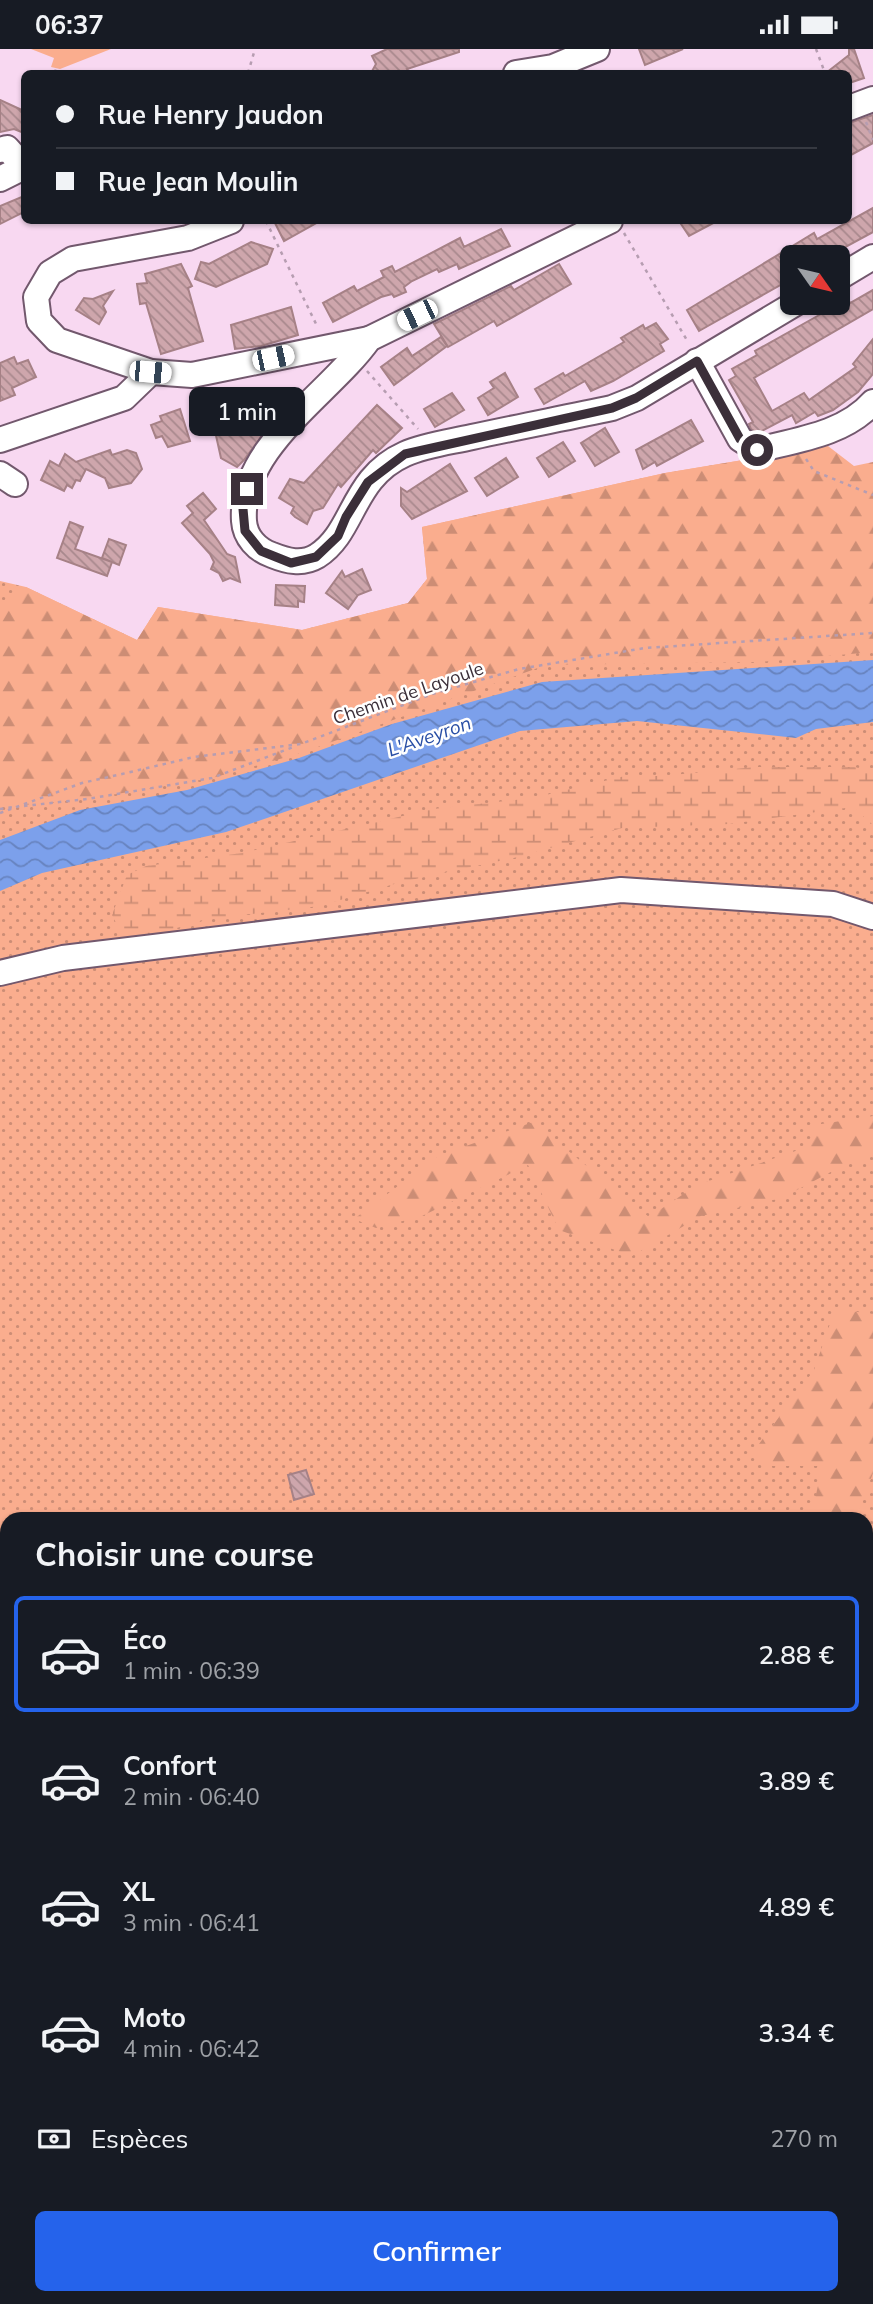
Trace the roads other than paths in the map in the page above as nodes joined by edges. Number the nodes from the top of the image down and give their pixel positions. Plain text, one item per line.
1 (597, 49) edge
2 (534, 70) edge
3 (0, 150) edge
4 (21, 164) edge
5 (21, 168) edge
6 (0, 179) edge
7 (227, 224) edge
8 (615, 224) edge
9 (873, 257) edge
10 (850, 271) edge
11 (780, 312) edge
12 (362, 348) junction
13 (697, 361) junction
14 (150, 372) junction
15 (873, 402) edge
16 (0, 440) edge
17 (873, 917) edge
18 (0, 973) edge

1 - 2 street
3 - 4 street
5 - 6 street
7 - 14 street
8 - 12 street
9 - 10 street
11 - 13 street
12 - 13 street
12 - 14 street
13 - 15 street
14 - 16 street
17 - 18 street

